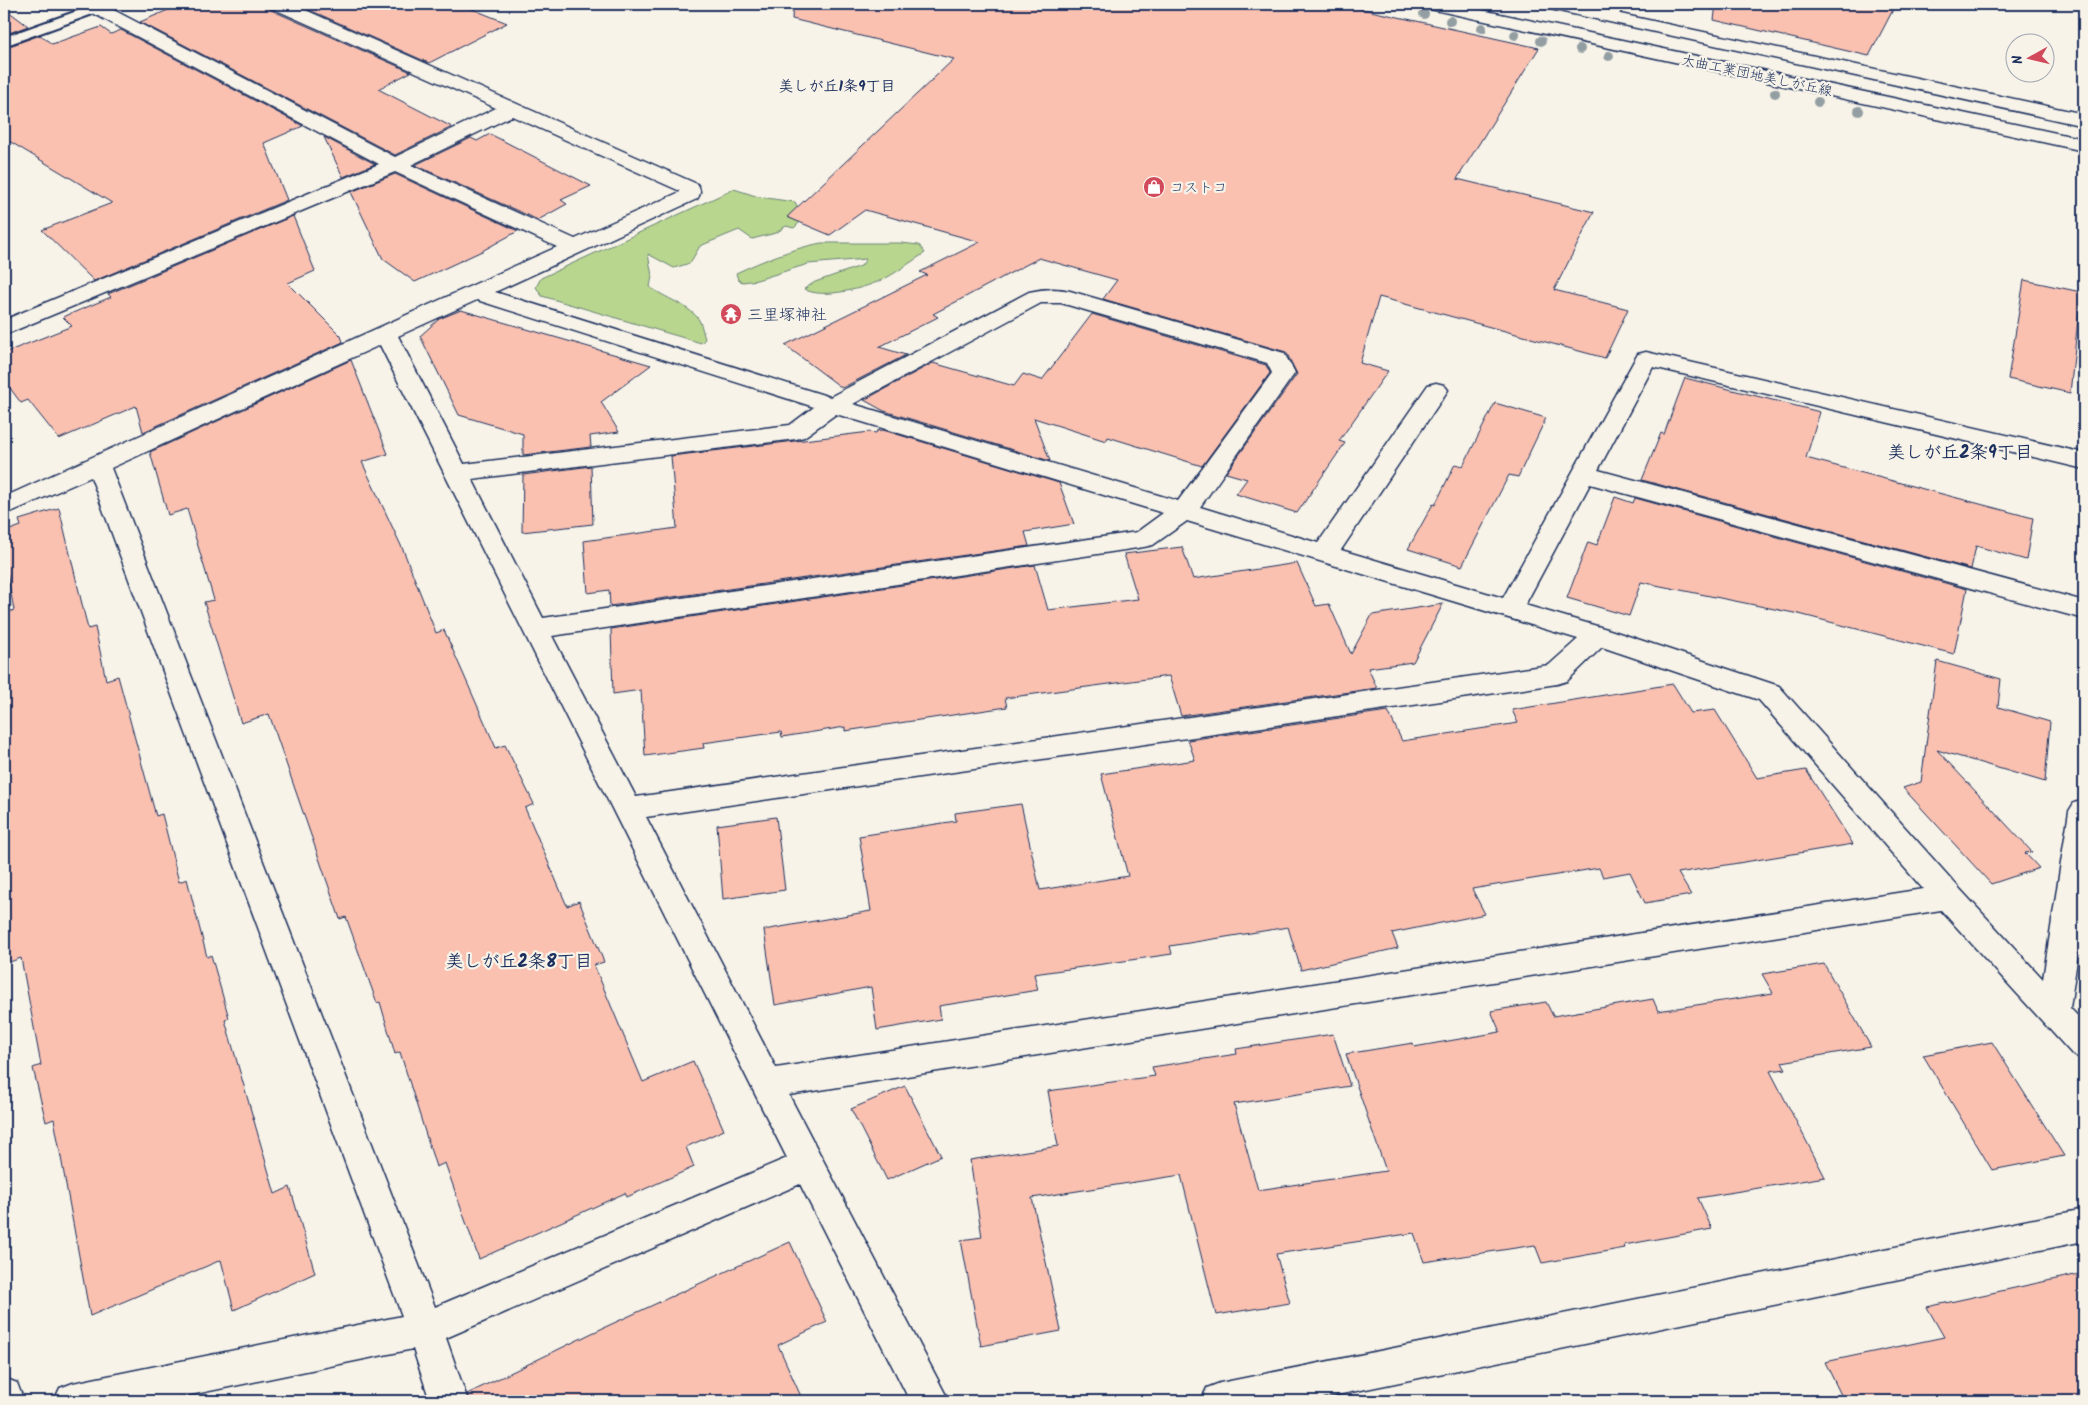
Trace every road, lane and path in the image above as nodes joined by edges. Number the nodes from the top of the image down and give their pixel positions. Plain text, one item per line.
1 (278, 4) edge
2 (1430, 4) edge
3 (1550, 4) edge
4 (92, 6) edge
5 (1613, 10) edge
6 (4, 42) edge
7 (510, 109) junction
8 (2084, 120) edge
9 (2084, 145) edge
10 (395, 165) junction
11 (574, 247) junction
12 (476, 293) junction
13 (4, 328) edge
14 (385, 333) junction
15 (1436, 390) dead end
16 (832, 405) junction
17 (2084, 461) edge
18 (98, 464) junction
19 (458, 473) junction
20 (1583, 474) junction
21 (4, 507) edge
22 (1184, 511) junction
23 (1324, 553) junction
24 (1509, 610) junction
25 (2084, 610) edge
26 (535, 629) junction
27 (1598, 636) junction
28 (628, 809) junction
29 (2084, 811) edge
30 (1948, 896) junction
31 (2054, 1010) junction
32 (2084, 1045) edge
33 (766, 1084) junction
34 (808, 1165) junction
35 (2084, 1225) edge
36 (425, 1329) junction
37 (4, 1396) edge
38 (5, 1401) edge
39 (73, 1401) edge
40 (449, 1401) edge
41 (930, 1401) edge
42 (1220, 1401) edge

1 - 7 street
2 - 9 street, 大曲工業団地美しが丘線
3 - 5 street, 大曲工業団地美しが丘線
4 - 6 lane
4 - 10 street
5 - 8 street, 大曲工業団地美しが丘線
7 - 10 street
7 - 11 street
10 - 11 street
10 - 13 street
11 - 12 street
12 - 14 street
12 - 16 street
14 - 18 street
14 - 19 street
15 - 23 street
16 - 19 street
16 - 22 street
16 - 22 street
17 - 20 street
18 - 21 street
18 - 36 street
19 - 26 street
20 - 24 street
20 - 25 street
22 - 23 street
22 - 26 street
23 - 24 street
24 - 27 street
26 - 28 street
27 - 28 street
27 - 30 street
28 - 33 street
29 - 31 street
30 - 31 street
30 - 33 street
31 - 32 street
33 - 34 street
34 - 36 street
34 - 41 street
35 - 42 street
36 - 39 street
36 - 40 street
37 - 38 street

